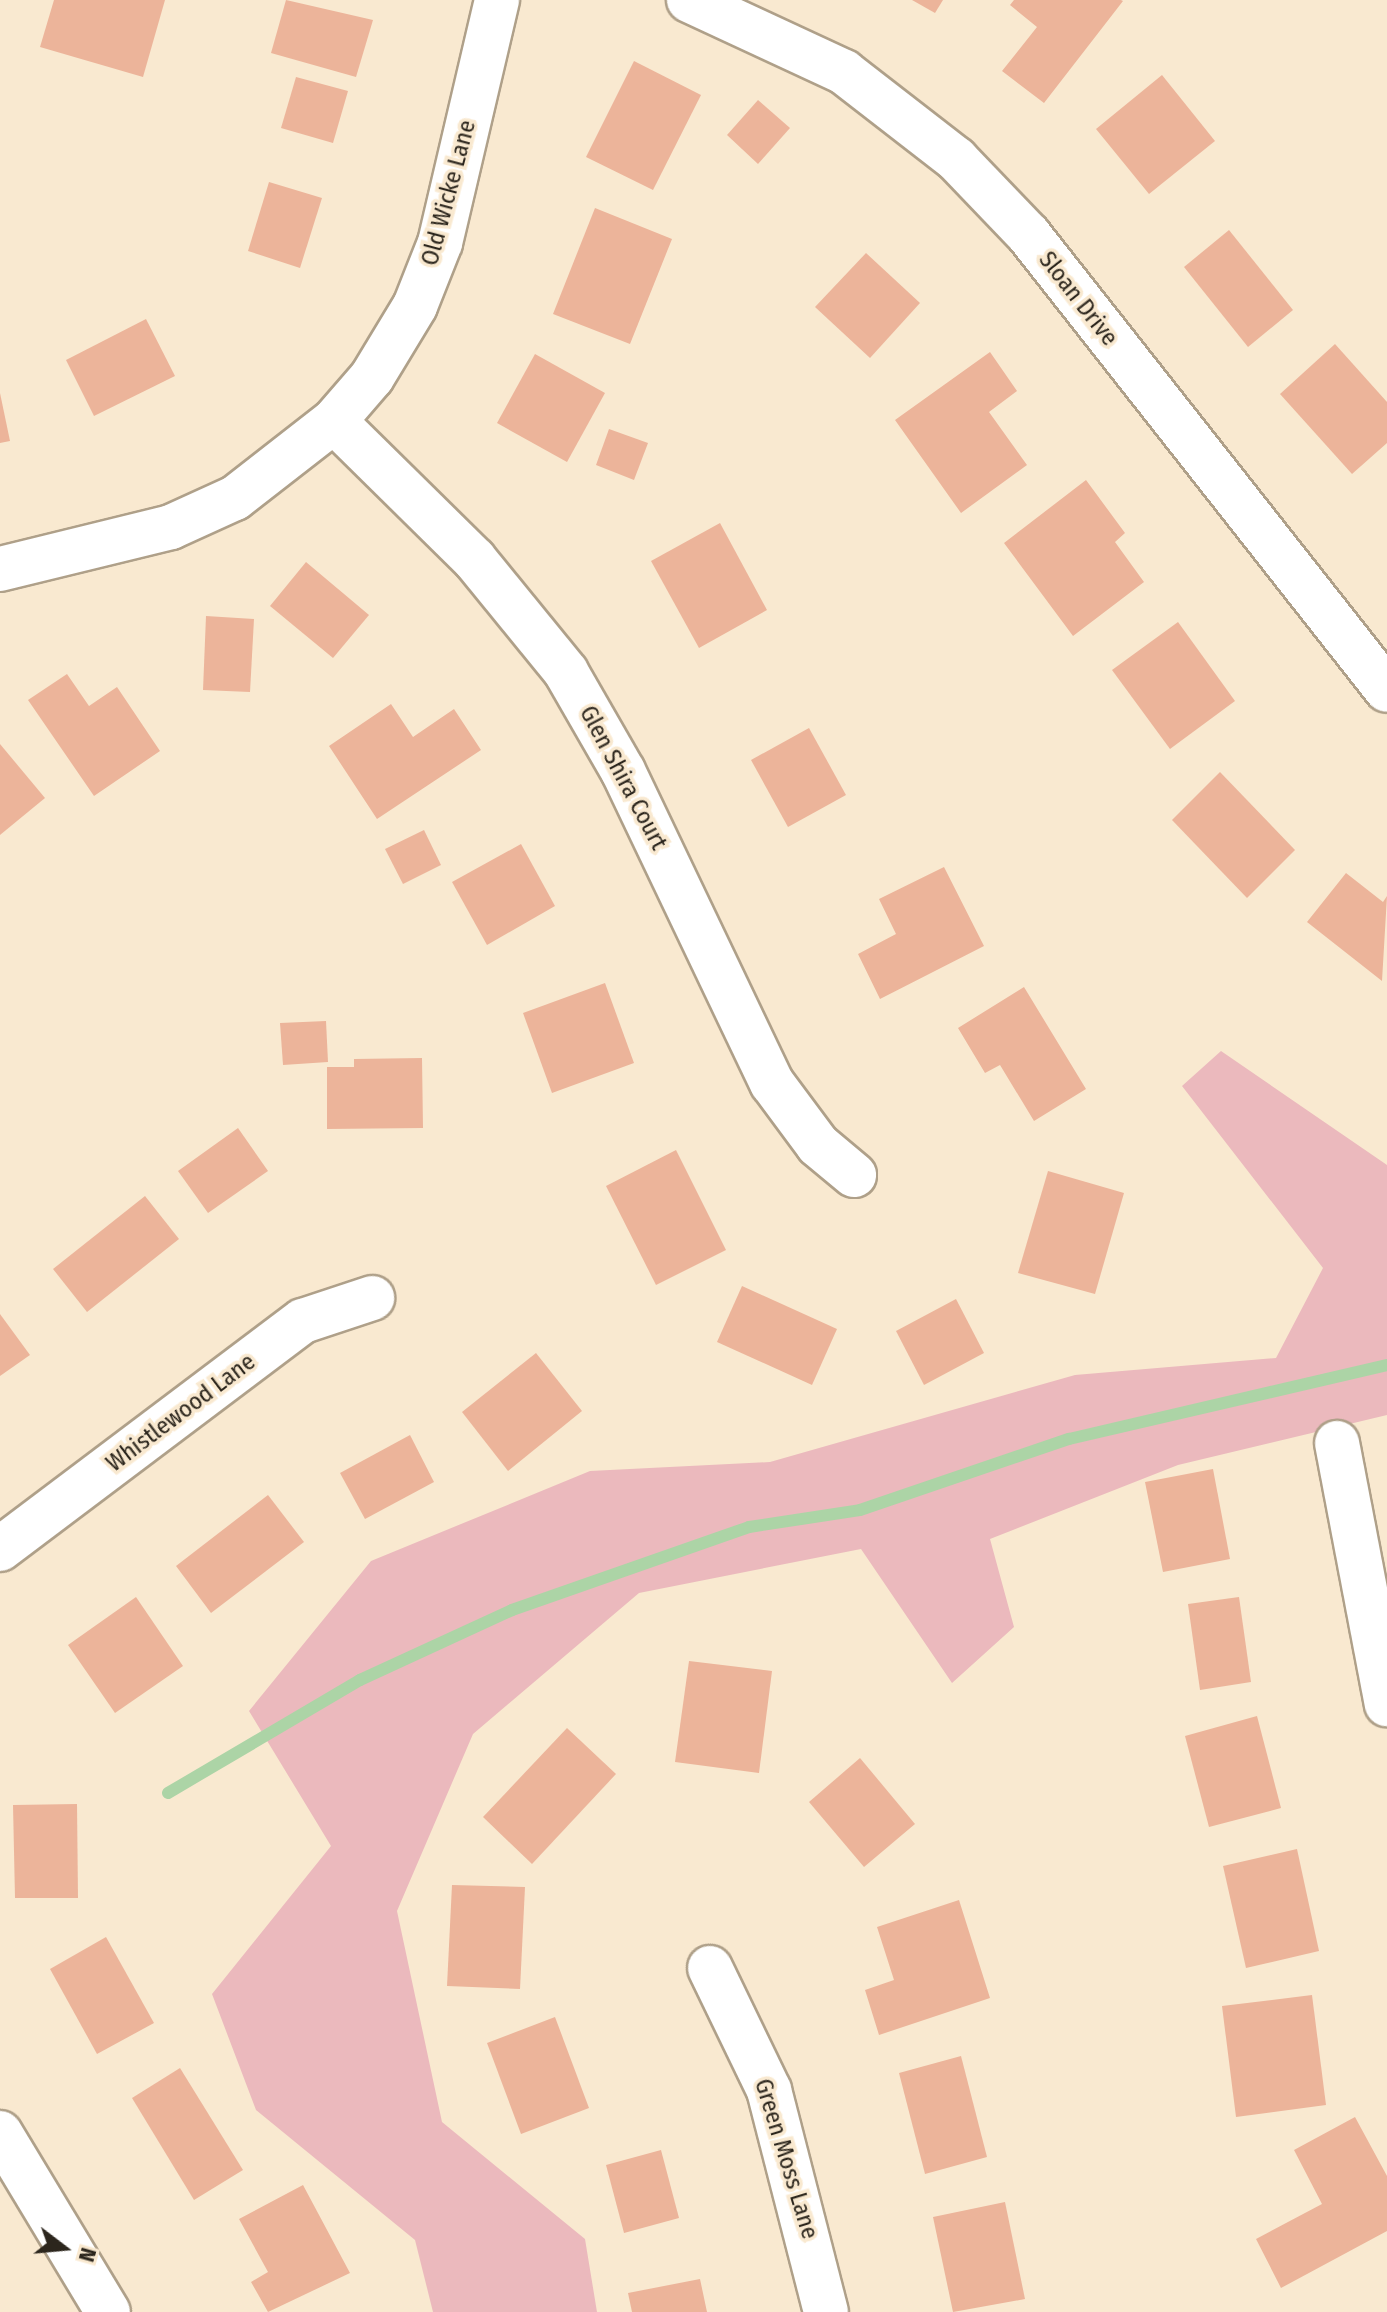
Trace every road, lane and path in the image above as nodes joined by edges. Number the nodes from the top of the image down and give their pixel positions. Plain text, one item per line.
1 (497, 0) edge
2 (689, 0) edge
3 (748, 10) edge
4 (334, 421) junction
5 (0, 569) edge
6 (1387, 690) edge
7 (854, 1175) dead end
8 (372, 1298) dead end
9 (1337, 1443) dead end
10 (0, 1549) edge
11 (1387, 1704) edge
12 (710, 1968) dead end
13 (0, 2133) edge
14 (108, 2312) edge
15 (826, 2312) edge

1 - 4 street, Old Wicke Lane
2 - 3 street, Sloan Drive
3 - 6 street, Sloan Drive
4 - 5 street, Old Wicke Lane
4 - 7 street, Glen Shira Court
8 - 10 street, Whistlewood Lane
9 - 11 street
12 - 15 street, Green Moss Lane
13 - 14 street

